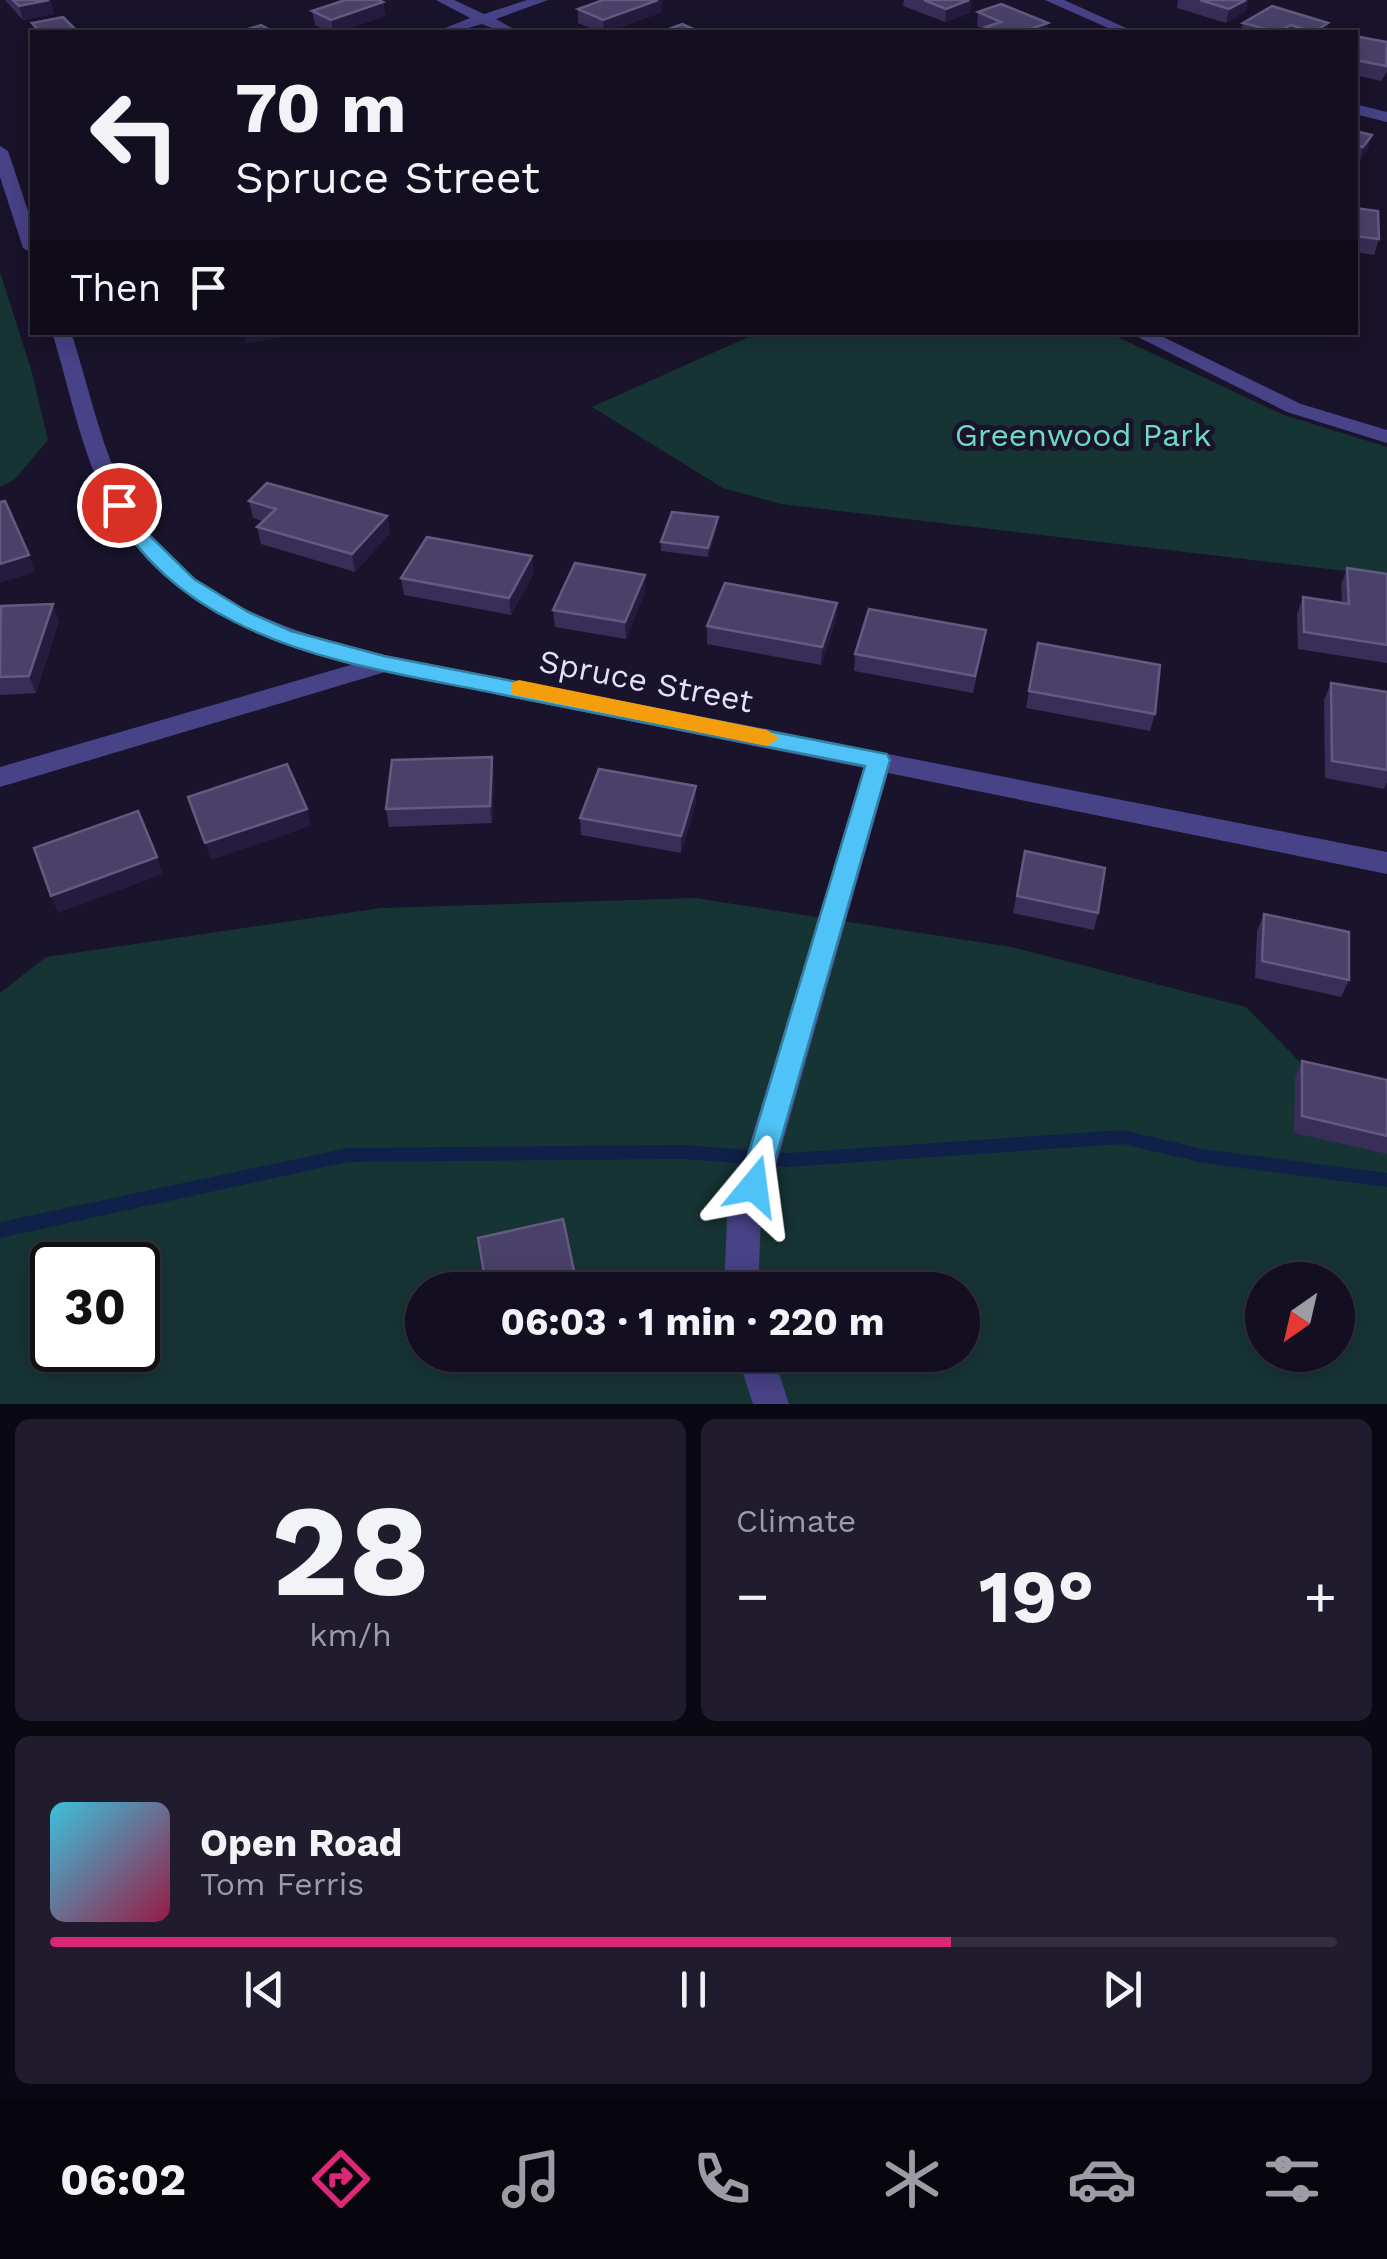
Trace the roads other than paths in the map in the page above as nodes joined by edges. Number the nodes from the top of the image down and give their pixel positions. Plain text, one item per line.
1 (443, 0) edge
2 (541, 0) edge
3 (1052, 0) edge
4 (483, 19) junction
5 (448, 30) edge
6 (508, 30) edge
7 (1123, 30) edge
8 (1358, 110) edge
9 (1387, 117) edge
10 (0, 151) edge
11 (30, 171) edge
12 (9, 178) junction
13 (30, 242) edge
14 (62, 335) edge
15 (1143, 335) edge
16 (1387, 437) edge
17 (384, 663) junction
18 (878, 760) junction
19 (0, 777) edge
20 (1387, 863) edge
21 (741, 1272) edge
22 (761, 1372) edge
23 (771, 1404) edge

1 - 4 street
2 - 4 street
3 - 7 street
4 - 5 street
4 - 6 street
8 - 9 street
10 - 12 street
11 - 12 street
12 - 13 street
14 - 17 street, Spruce Street
15 - 16 street
17 - 18 street, Spruce Street
17 - 19 street
18 - 20 street, Spruce Street
18 - 21 street
22 - 23 street

